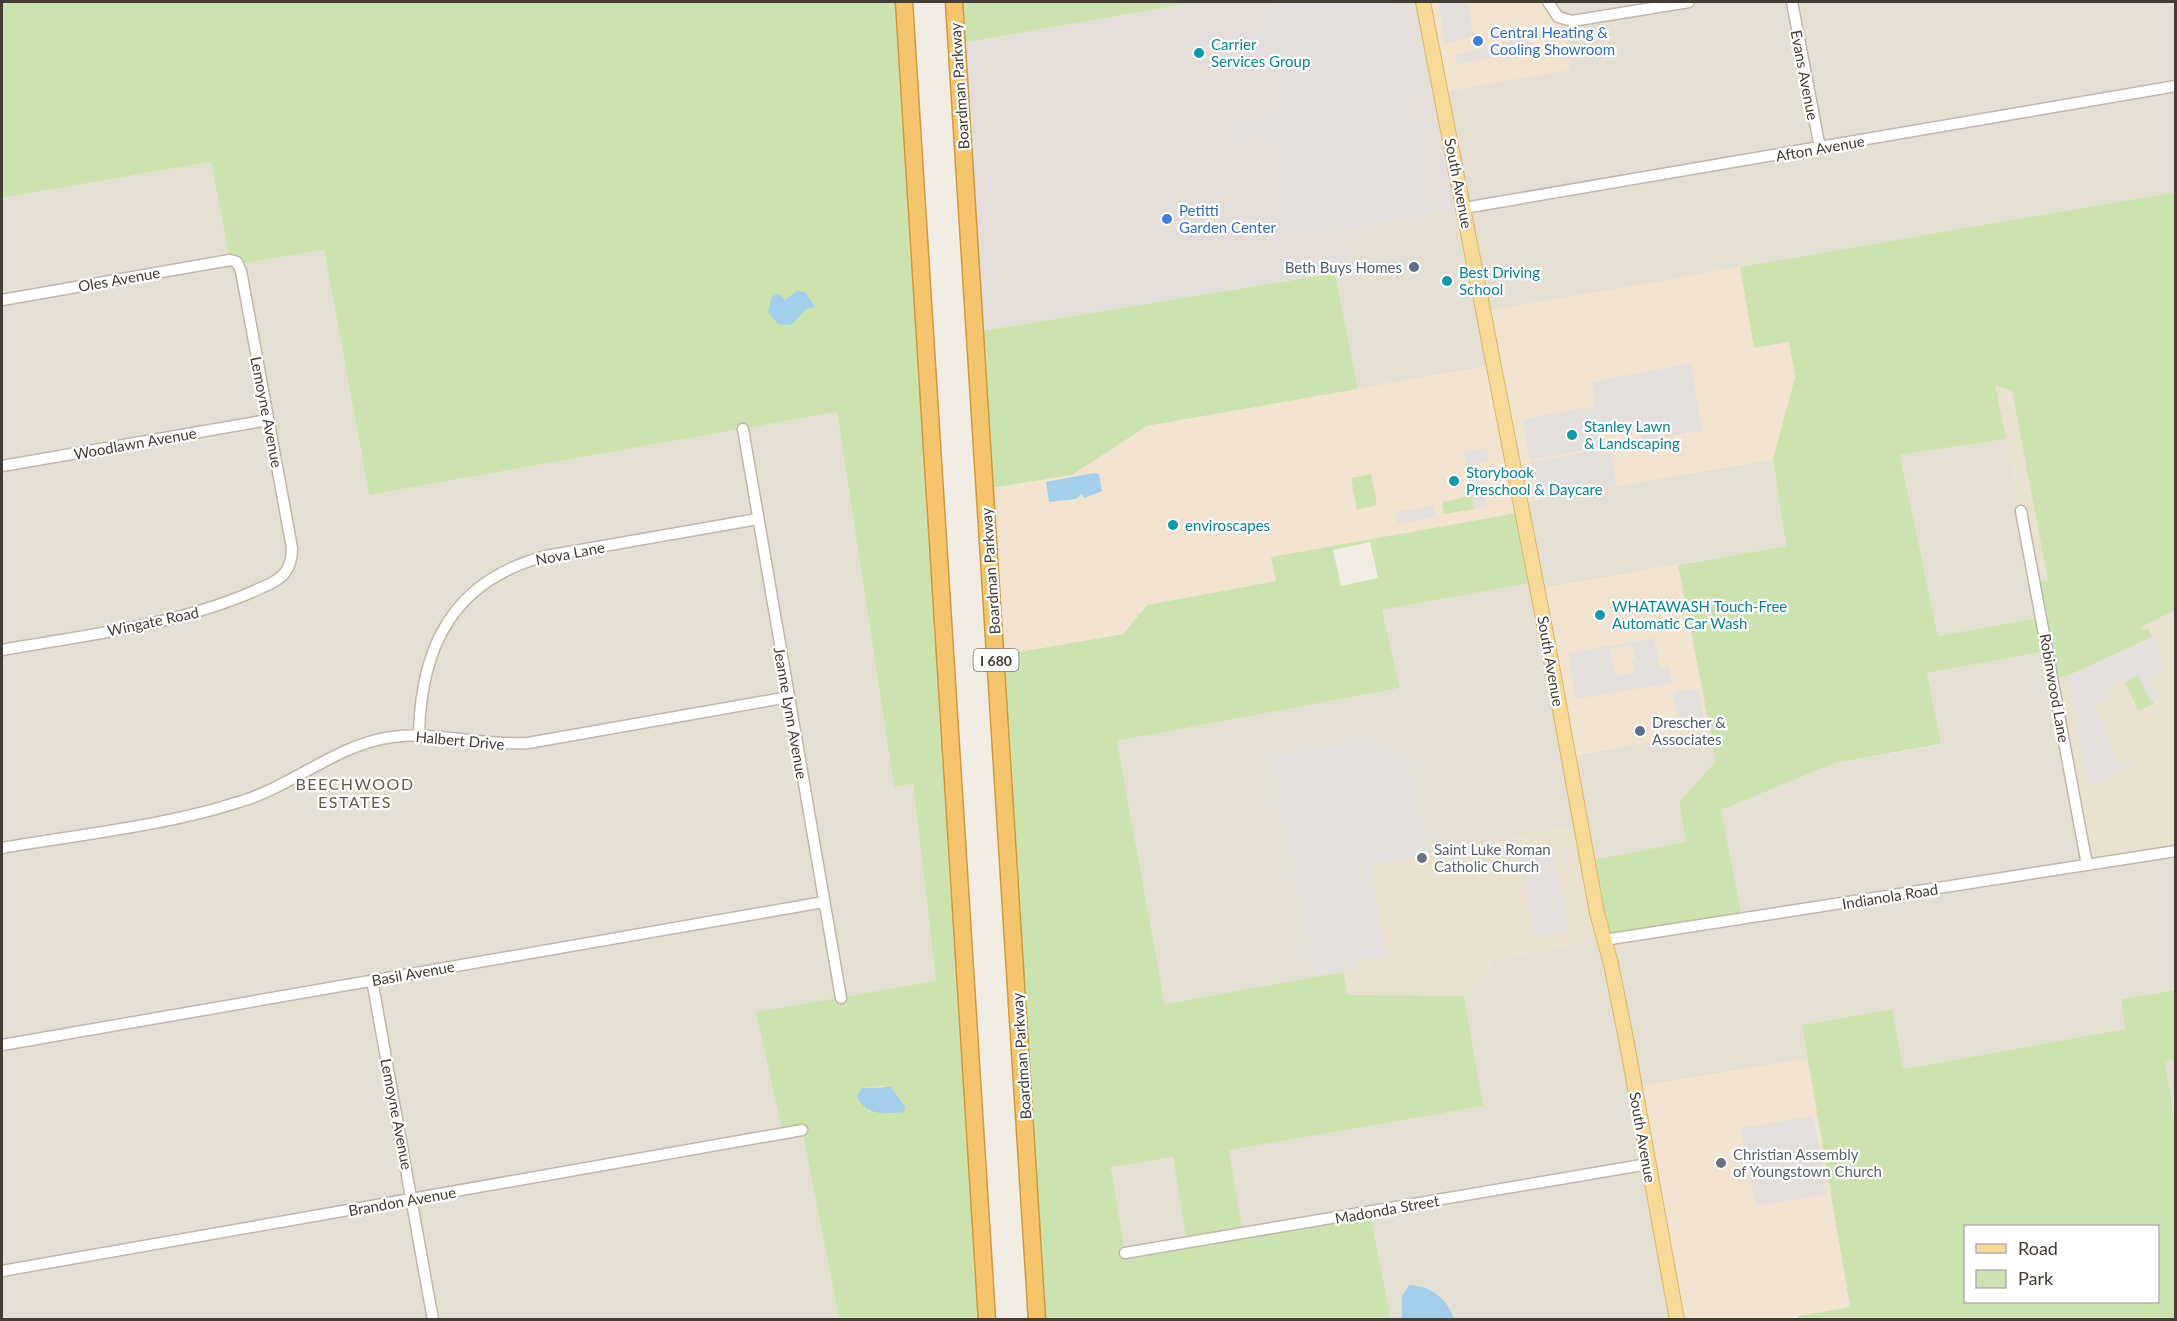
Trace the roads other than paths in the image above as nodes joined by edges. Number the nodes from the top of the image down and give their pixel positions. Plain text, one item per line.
1 (904, 2) edge
2 (954, 2) edge
3 (1423, 2) edge
4 (1548, 2) edge
5 (1689, 2) edge
6 (1792, 2) edge
7 (2175, 86) edge
8 (1820, 148) junction
9 (1464, 208) junction
10 (237, 262) joint
11 (2, 300) edge
12 (268, 420) junction
13 (743, 429) dead end
14 (2, 466) edge
15 (2021, 511) dead end
16 (758, 519) junction
17 (290, 562) joint
18 (2, 650) edge
19 (789, 698) junction
20 (419, 734) junction
21 (2, 848) edge
22 (2175, 851) edge
23 (2087, 865) junction
24 (824, 902) junction
25 (1604, 940) junction
26 (372, 980) junction
27 (841, 998) dead end
28 (2, 1045) edge
29 (802, 1130) dead end
30 (1648, 1164) junction
31 (413, 1199) junction
32 (1125, 1253) dead end
33 (2, 1271) edge
34 (433, 1320) edge
35 (987, 1320) edge
36 (1037, 1320) edge
37 (1677, 1320) edge

1 - 35 highway
2 - 36 highway, Boardman Parkway / I 680
3 - 9 main road, South Avenue
4 - 5 street
6 - 8 street, Evans Avenue
7 - 8 street, Afton Avenue
8 - 9 street, Afton Avenue
9 - 25 main road, South Avenue
10 - 11 street, Oles Avenue
10 - 12 street, Lemoyne Avenue
12 - 14 street, Woodlawn Avenue
12 - 17 street, Lemoyne Avenue
13 - 16 street, Jeanne Lynn Avenue
15 - 23 street, Robinwood Lane
16 - 19 street, Jeanne Lynn Avenue
16 - 20 street, Nova Lane
17 - 18 street, Wingate Road
19 - 20 street, Halbert Drive
19 - 24 street, Jeanne Lynn Avenue
20 - 21 street, Halbert Drive
22 - 23 street, Indianola Road
23 - 25 street, Indianola Road
24 - 26 street, Basil Avenue
24 - 27 street, Jeanne Lynn Avenue
25 - 30 main road, South Avenue
26 - 28 street, Basil Avenue
26 - 31 street, Lemoyne Avenue
29 - 31 street, Brandon Avenue
30 - 32 street, Madonda Street
30 - 37 main road, South Avenue
31 - 33 street, Brandon Avenue
31 - 34 street, Lemoyne Avenue

